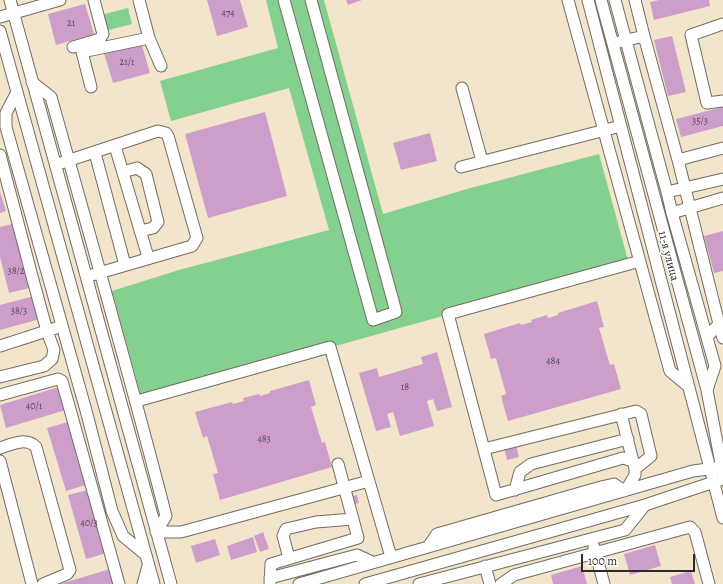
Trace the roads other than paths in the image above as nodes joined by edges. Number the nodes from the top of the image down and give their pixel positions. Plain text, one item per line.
1 (10, 0) edge
2 (60, 0) edge
3 (94, 0) edge
4 (140, 0) edge
5 (284, 0) edge
6 (311, 0) edge
7 (568, 0) edge
8 (588, 0) edge
9 (601, 0) edge
10 (614, 0) edge
11 (635, 0) edge
12 (14, 13) junction
13 (0, 17) edge
14 (723, 24) edge
15 (0, 31) edge
16 (644, 36) junction
17 (149, 38) junction
18 (626, 41) junction
19 (613, 44) junction
20 (73, 47) dead end
21 (161, 66) dead end
22 (32, 82) junction
23 (91, 87) dead end
24 (462, 88) dead end
25 (17, 92) junction
26 (723, 101) edge
27 (3, 124) edge
28 (620, 126) junction
29 (604, 130) junction
30 (115, 146) junction
31 (723, 148) edge
32 (95, 153) junction
33 (0, 156) edge
34 (678, 160) junction
35 (69, 161) junction
36 (482, 161) junction
37 (56, 164) junction
38 (460, 167) dead end
39 (123, 172) junction
40 (723, 179) edge
41 (685, 188) junction
42 (667, 192) junction
43 (723, 198) edge
44 (690, 207) junction
45 (672, 213) junction
46 (140, 231) junction
47 (148, 257) junction
48 (640, 261) junction
49 (125, 264) junction
50 (99, 272) junction
51 (86, 276) junction
52 (719, 324) junction
53 (62, 326) junction
54 (47, 331) junction
55 (707, 337) junction
56 (723, 338) edge
57 (0, 346) edge
58 (0, 377) edge
59 (688, 386) junction
60 (707, 390) junction
61 (0, 395) edge
62 (137, 401) junction
63 (87, 414) junction
64 (621, 414) junction
65 (75, 425) junction
66 (628, 440) junction
67 (0, 448) edge
68 (484, 449) junction
69 (0, 460) edge
70 (338, 464) dead end
71 (634, 465) junction
72 (709, 469) junction
73 (722, 470) edge
74 (369, 481) junction
75 (718, 481) edge
76 (344, 488) junction
77 (515, 490) junction
78 (625, 491) junction
79 (646, 505) junction
80 (723, 518) edge
81 (353, 519) junction
82 (156, 532) junction
83 (592, 538) junction
84 (329, 547) junction
85 (596, 553) junction
86 (390, 557) junction
87 (289, 558) junction
88 (147, 560) junction
89 (334, 561) junction
90 (372, 562) junction
91 (485, 566) junction
92 (393, 576) junction
93 (270, 581) edge
94 (426, 583) edge
95 (32, 584) edge
96 (43, 584) edge
97 (119, 584) edge
98 (143, 584) edge
99 (154, 584) edge
100 (171, 584) edge
101 (179, 584) edge
102 (299, 584) edge
103 (365, 584) edge
104 (490, 584) edge
105 (501, 584) edge
106 (604, 584) edge
107 (709, 584) edge

1 - 12 street
2 - 12 street
3 - 20 street
4 - 17 street
5 - 6 street
7 - 29 street
8 - 28 street, 11-я улица
9 - 19 street, 11-я улица
10 - 18 street
11 - 16 street
12 - 13 street
12 - 22 street
14 - 26 street
15 - 25 street
16 - 18 street
16 - 34 street
17 - 21 street
17 - 23 street
18 - 19 street
18 - 42 street
19 - 60 street, 11-я улица
22 - 35 street
22 - 37 street
24 - 36 street
25 - 27 street
25 - 88 street
27 - 53 street
28 - 29 street
28 - 59 street, 11-я улица
29 - 36 street
29 - 48 street
30 - 32 street
30 - 39 street
30 - 47 street
31 - 34 street
32 - 35 street
32 - 49 street
33 - 54 street
34 - 41 street
35 - 37 street
35 - 50 street
36 - 38 street
37 - 51 street
39 - 46 street
39 - 46 street
40 - 41 street
41 - 42 street
41 - 44 street
42 - 45 street
43 - 44 street
44 - 45 street
44 - 52 street
45 - 55 street
46 - 47 street
47 - 49 street
48 - 59 street
48 - 68 street
49 - 50 street
50 - 51 street
50 - 62 street
51 - 82 street
52 - 55 street
52 - 56 street
53 - 54 street
53 - 63 street
54 - 57 street
54 - 58 street
55 - 60 street
59 - 72 street, 11-я улица
60 - 73 street, 11-я улица
61 - 65 street
62 - 74 street
62 - 82 street
63 - 65 street
63 - 88 street
64 - 66 street
64 - 68 street
64 - 71 street
65 - 97 street
66 - 71 street
66 - 77 street
67 - 96 street
68 - 77 street
69 - 95 street
70 - 76 street
71 - 77 street
71 - 78 street
72 - 73 street
72 - 75 street, 11-я улица
72 - 78 street
74 - 76 street
74 - 86 street
75 - 79 street
75 - 80 street, 11-я улица
76 - 81 street
76 - 82 street
78 - 86 street
79 - 83 street
79 - 92 street
81 - 84 street
81 - 87 street
82 - 100 street
82 - 101 street
83 - 85 street
83 - 91 street
84 - 87 street
84 - 89 street
85 - 105 street
85 - 106 street
85 - 107 street
86 - 90 street
86 - 92 street
87 - 93 street
88 - 98 street
88 - 99 street
89 - 90 street
89 - 93 street
90 - 102 street
91 - 94 street
91 - 104 street
92 - 103 street

